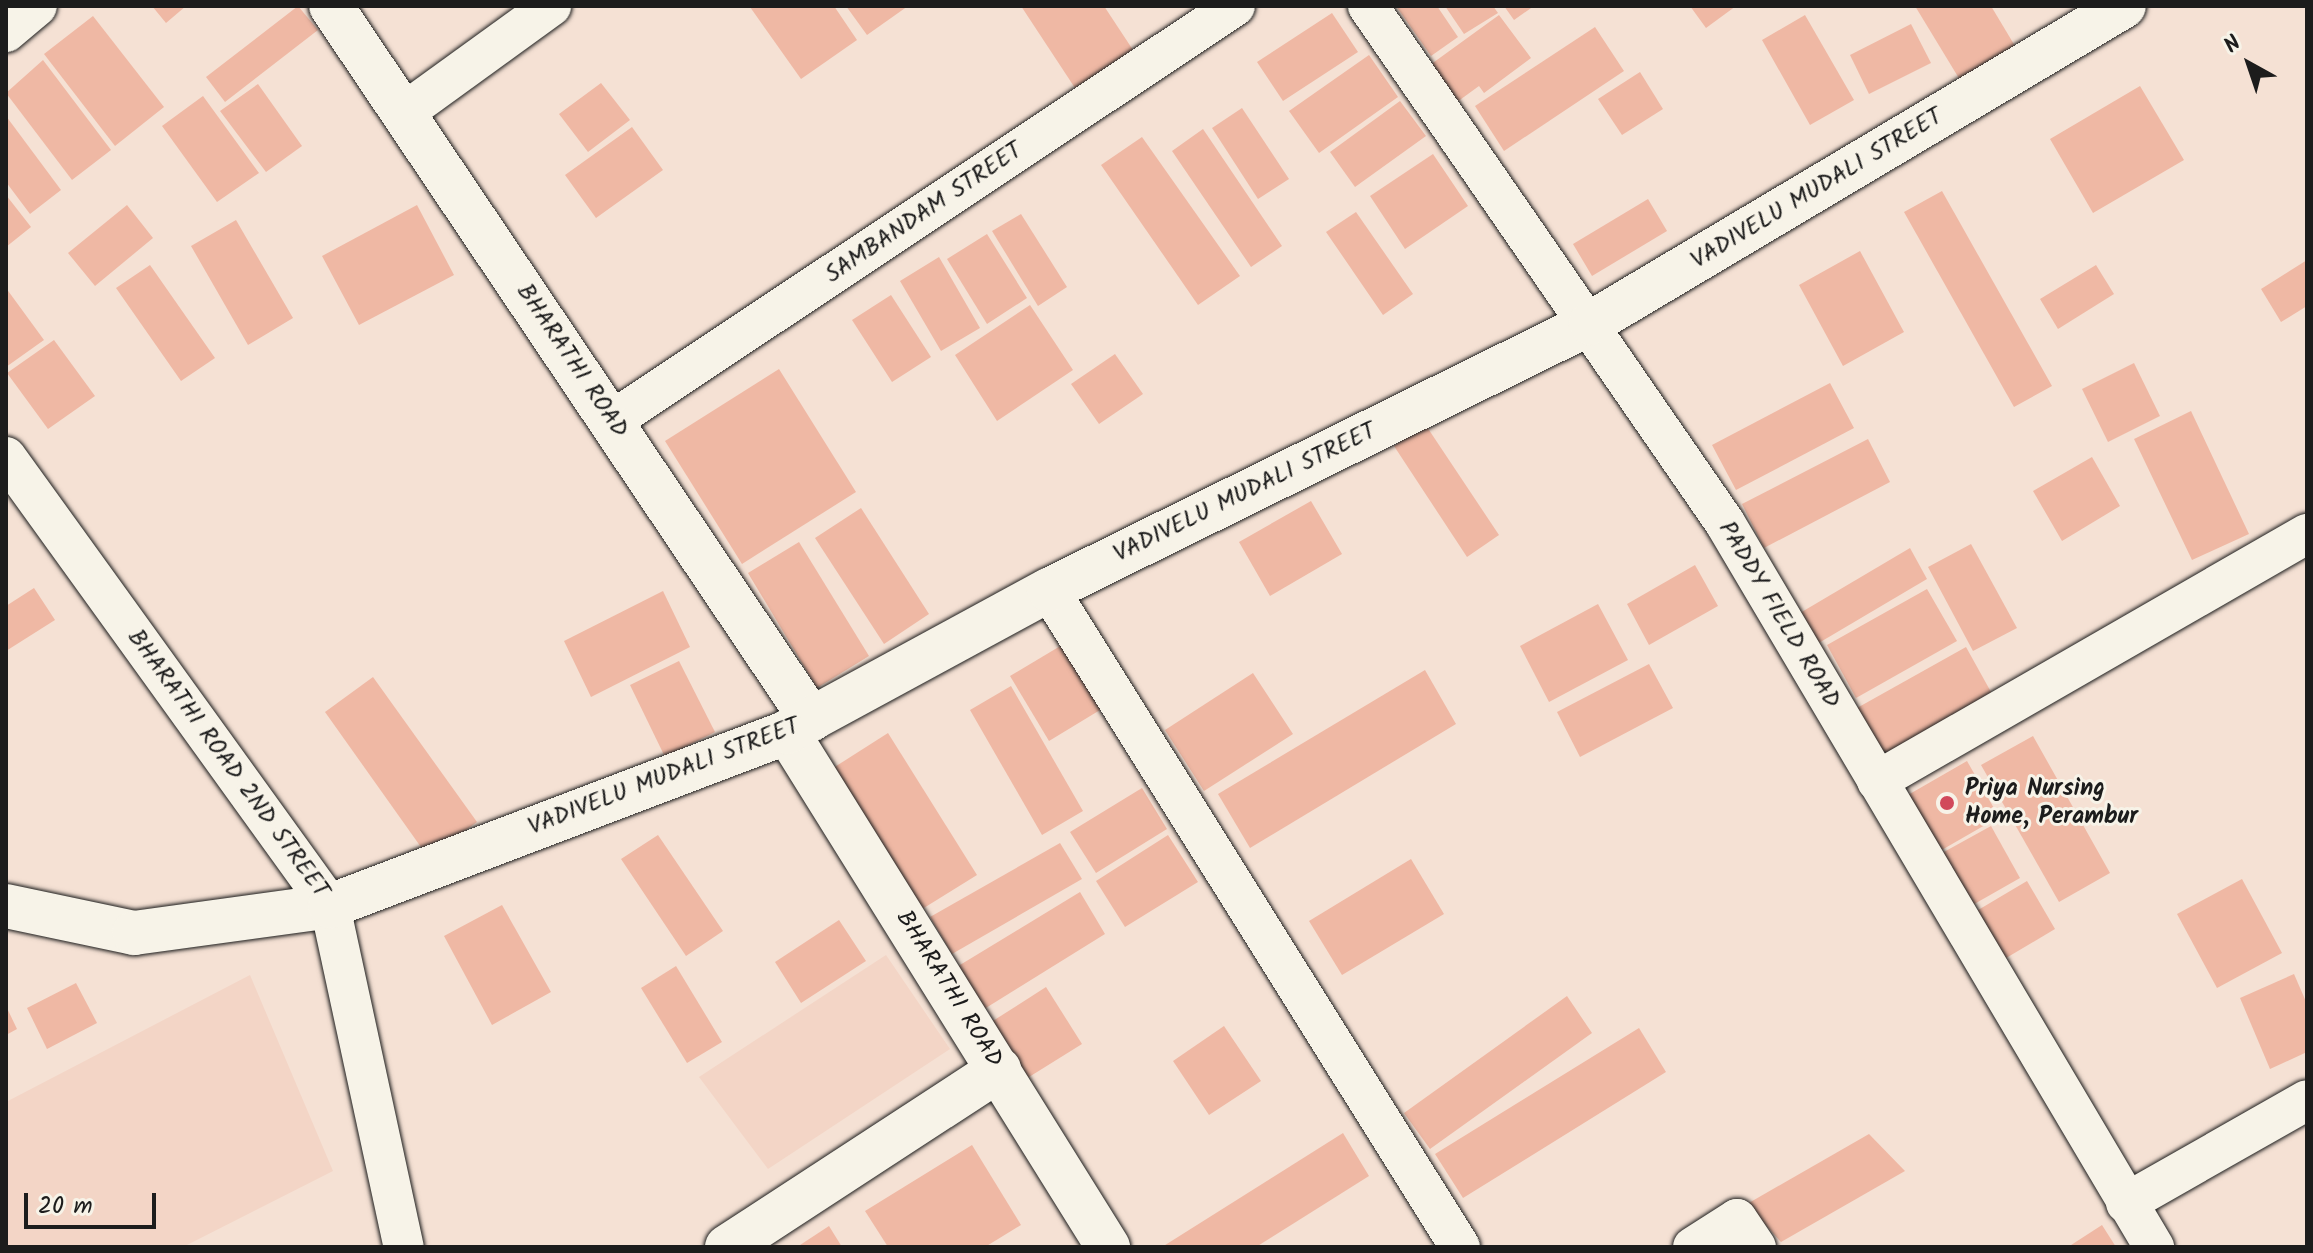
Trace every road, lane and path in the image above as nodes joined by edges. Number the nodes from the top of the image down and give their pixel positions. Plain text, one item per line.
1 (37, 6) edge
2 (331, 6) edge
3 (551, 6) edge
4 (1235, 6) edge
5 (1368, 6) edge
6 (2124, 6) edge
7 (6, 32) edge
8 (402, 114) junction
9 (1591, 323) junction
10 (613, 420) junction
11 (6, 457) edge
12 (2307, 534) edge
13 (1049, 590) junction
14 (799, 726) junction
15 (1877, 781) junction
16 (6, 906) edge
17 (330, 906) junction
18 (999, 1070) junction
19 (2307, 1100) edge
20 (2126, 1203) junction
21 (1746, 1233) edge
22 (404, 1247) edge
23 (727, 1247) edge
24 (1108, 1247) edge
25 (1460, 1247) edge
26 (1693, 1247) edge
27 (2154, 1247) edge

1 - 7 street
2 - 8 street, BHARATHI ROAD
3 - 8 street
4 - 10 street, SAMBANDAM STREET
5 - 9 street, PADDY FIELD ROAD
6 - 9 street, VADIVELU MUDALI STREET
8 - 10 street, BHARATHI ROAD
9 - 13 street, VADIVELU MUDALI STREET
9 - 15 street, PADDY FIELD ROAD
10 - 14 street, BHARATHI ROAD
11 - 17 street, BHARATHI ROAD 2ND STREET
12 - 15 street
13 - 14 street, VADIVELU MUDALI STREET
13 - 25 street
14 - 17 street, VADIVELU MUDALI STREET
14 - 18 street, BHARATHI ROAD
15 - 20 street, PADDY FIELD ROAD
16 - 17 street, VADIVELU MUDALI STREET
17 - 22 street, BHARATHI ROAD 2ND STREET
18 - 23 street
18 - 24 street, BHARATHI ROAD
19 - 20 street
20 - 27 street, PADDY FIELD ROAD
21 - 26 street

